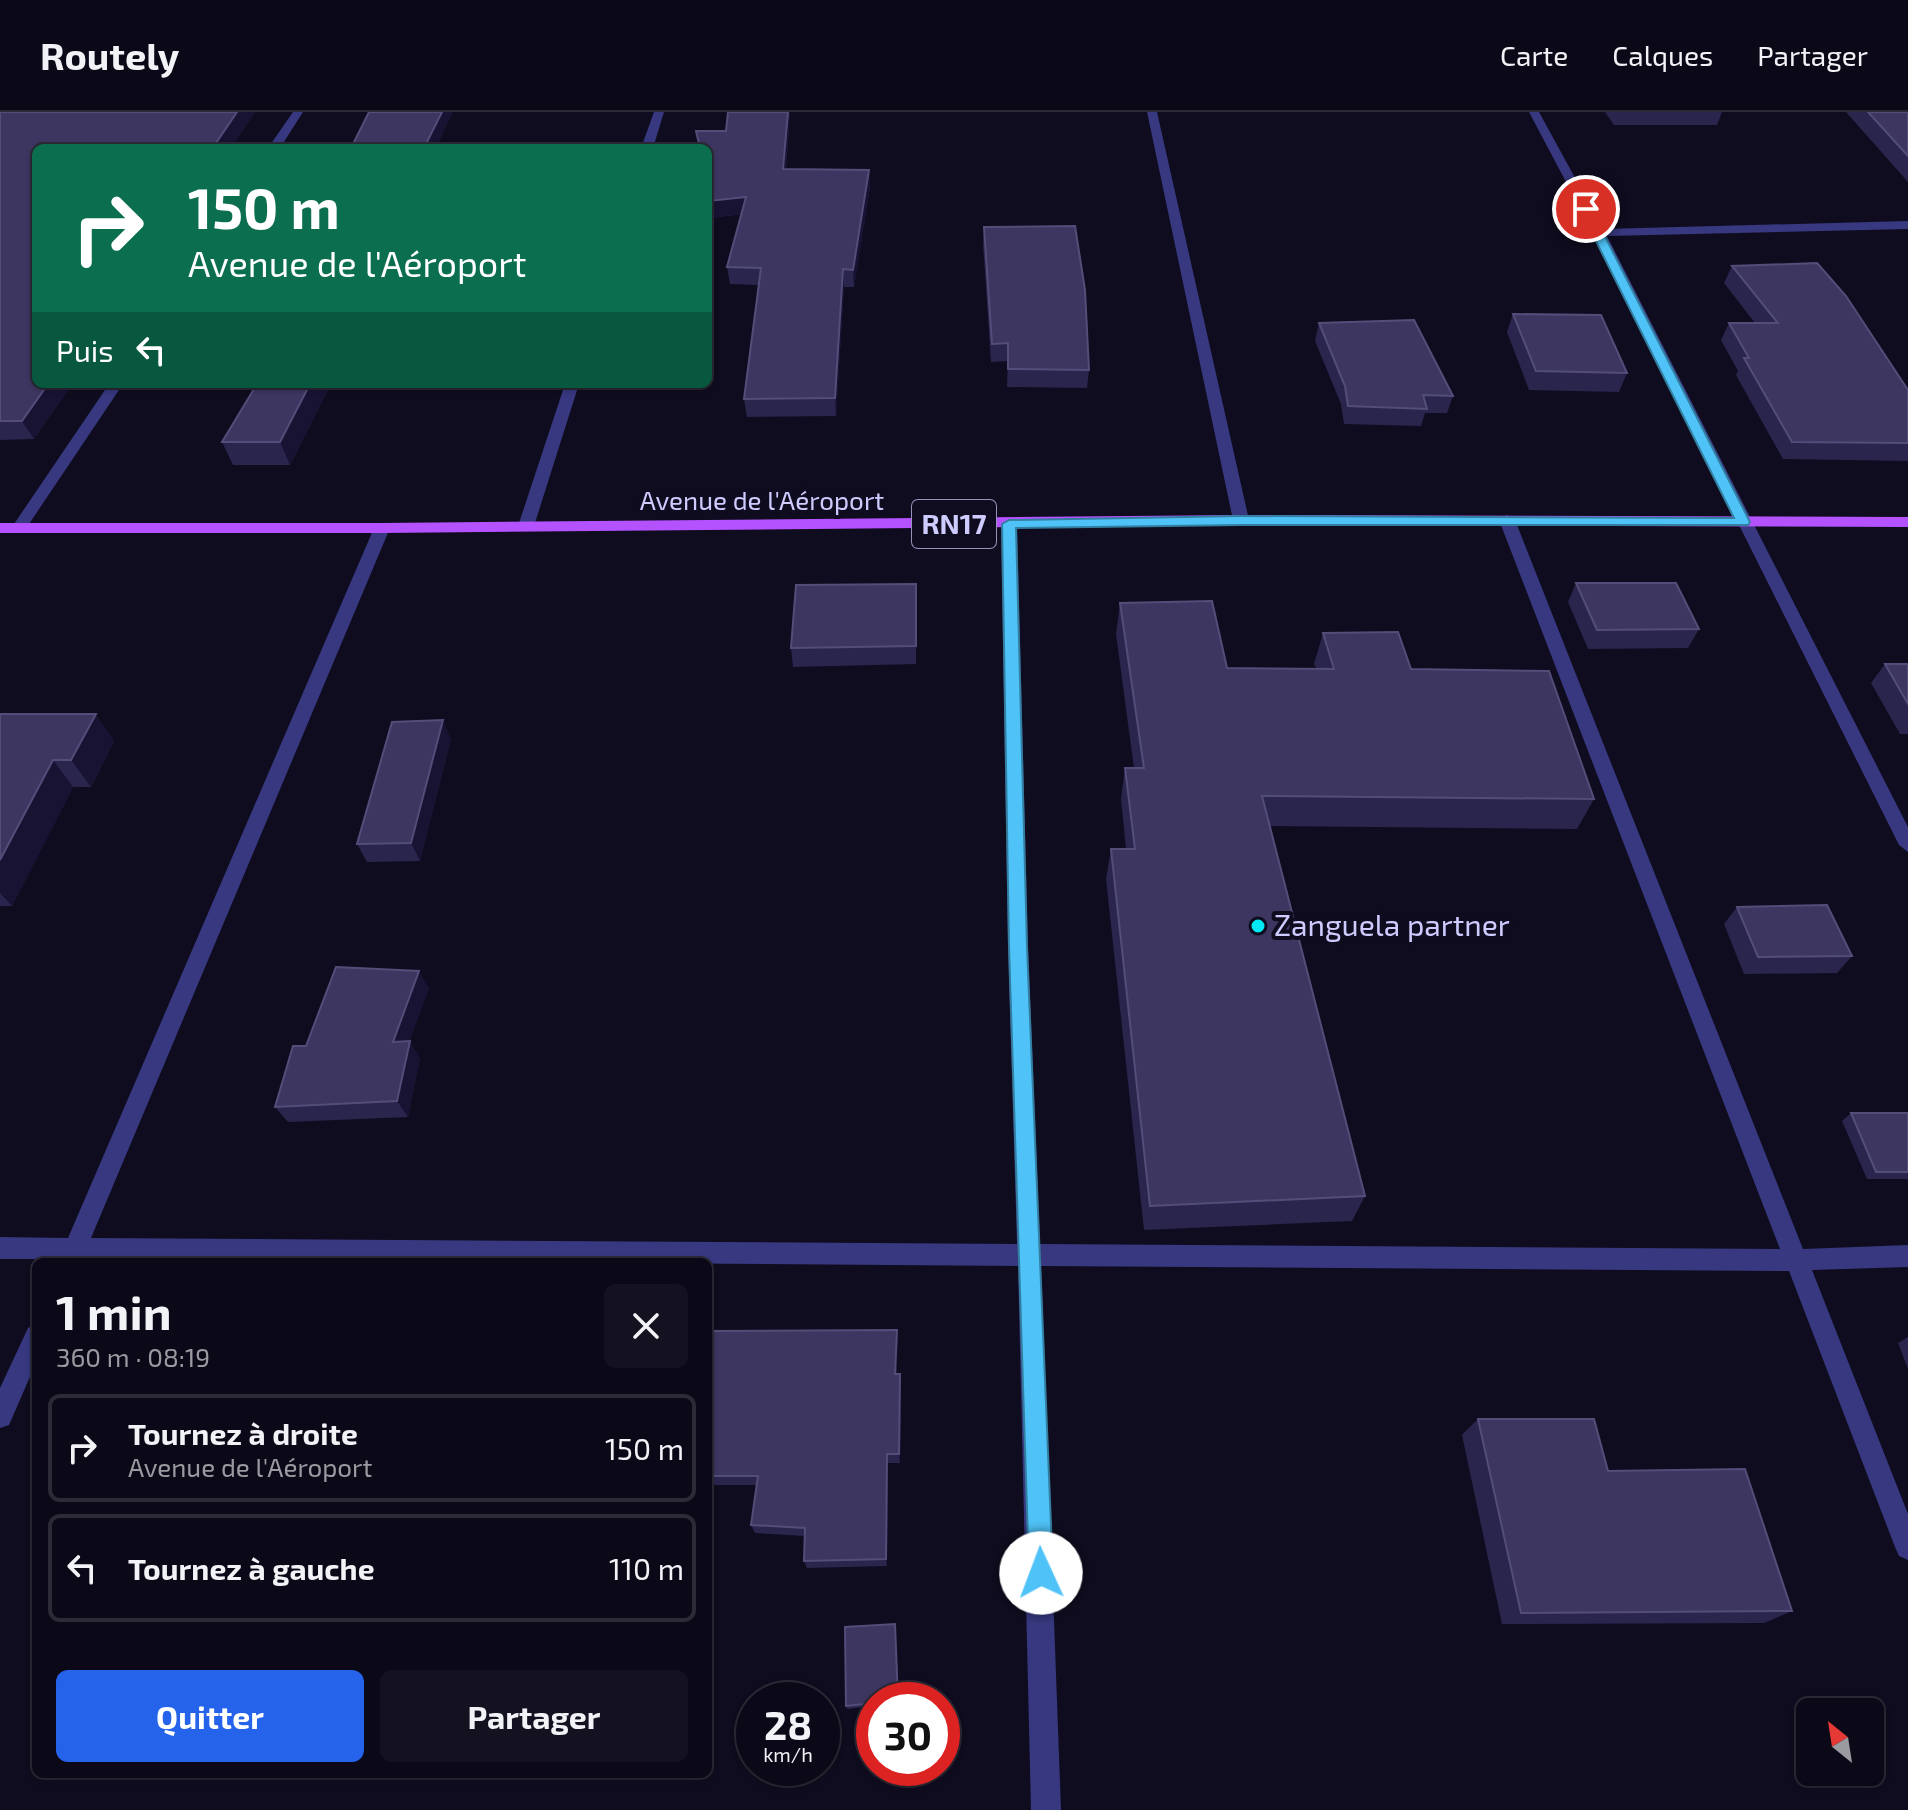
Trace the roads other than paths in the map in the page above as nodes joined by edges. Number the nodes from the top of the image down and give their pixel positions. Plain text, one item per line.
1 (298, 112) edge
2 (659, 112) edge
3 (1152, 112) edge
4 (1534, 112) edge
5 (277, 144) edge
6 (648, 144) edge
7 (1908, 225) edge
8 (1599, 233) junction
9 (113, 388) edge
10 (571, 388) edge
11 (1241, 520) junction
12 (1507, 520) junction
13 (1743, 522) junction
14 (1908, 522) edge
15 (1009, 524) junction
16 (526, 526) junction
17 (20, 527) junction
18 (0, 528) edge
19 (382, 528) junction
20 (1908, 845) edge
21 (0, 1248) edge
22 (72, 1255) edge
23 (1908, 1256) edge
24 (1029, 1257) junction
25 (1795, 1260) junction
26 (32, 1345) edge
27 (0, 1416) edge
28 (1908, 1547) edge
29 (1046, 1810) edge

1 - 5 street
2 - 6 street
3 - 11 street
4 - 8 street
7 - 8 street
8 - 13 street
9 - 17 street
10 - 16 street
11 - 12 main road, Avenue de l'Aéroport / RN17
11 - 15 main road, Avenue de l'Aéroport / RN17
12 - 13 main road, Avenue de l'Aéroport / RN17
12 - 25 street
13 - 14 main road, Avenue de l'Aéroport / RN17
13 - 20 street
15 - 16 main road, Avenue de l'Aéroport / RN17
15 - 24 street
16 - 19 main road, Avenue de l'Aéroport / RN17
17 - 18 main road, Avenue de l'Aéroport / RN17
17 - 19 main road, Avenue de l'Aéroport / RN17
19 - 22 street
21 - 22 street
22 - 24 street
23 - 25 street
24 - 25 street
24 - 29 street
25 - 28 street
26 - 27 street

